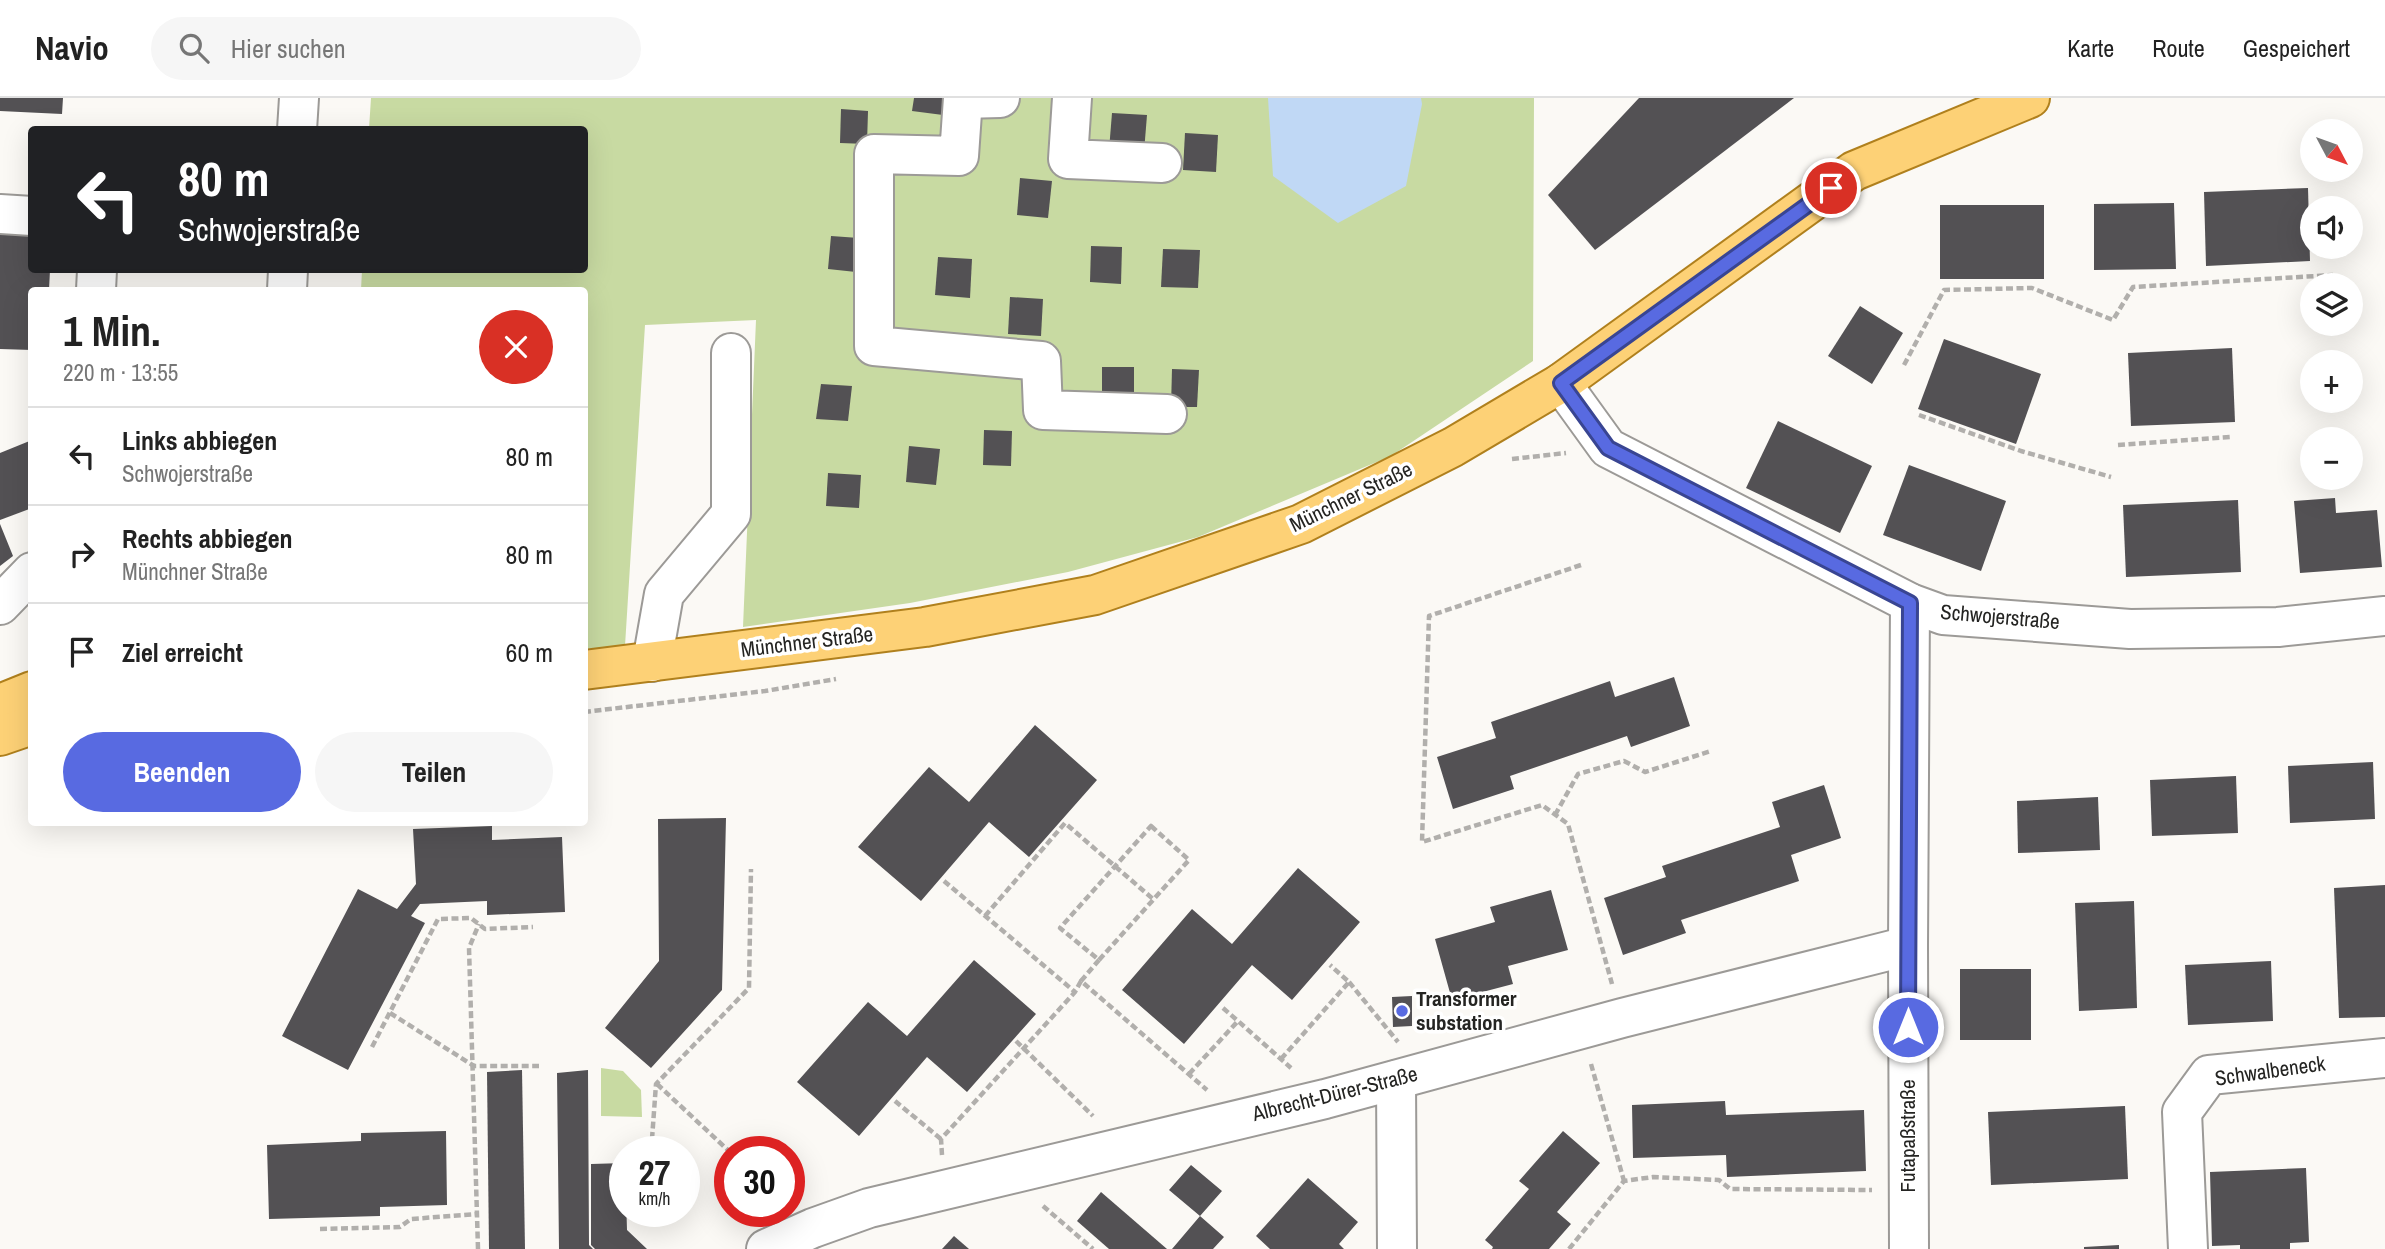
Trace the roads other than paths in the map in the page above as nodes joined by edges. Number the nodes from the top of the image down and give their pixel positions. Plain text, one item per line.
1 (299, 98) edge
2 (963, 98) edge
3 (1000, 98) edge
4 (1072, 98) edge
5 (2030, 98) edge
6 (297, 126) edge
7 (1162, 163) dead end
8 (0, 214) edge
9 (28, 216) edge
10 (731, 353) dead end
11 (1561, 383) junction
12 (1167, 414) dead end
13 (28, 576) edge
14 (1910, 603) junction
15 (0, 605) edge
16 (2385, 616) edge
17 (652, 662) junction
18 (588, 670) edge
19 (28, 693) edge
20 (0, 704) edge
21 (28, 726) edge
22 (0, 736) edge
23 (1908, 946) junction
24 (2385, 1058) edge
25 (1409, 1076) junction
26 (766, 1249) edge
27 (1397, 1249) edge
28 (1909, 1249) edge
29 (2188, 1249) edge

1 - 6 street
2 - 3 street
2 - 12 street
4 - 7 street
5 - 11 main road, Münchner Straße
8 - 9 street
10 - 17 street
11 - 14 street, Schwojerstraße
11 - 17 main road, Münchner Straße
13 - 15 street
14 - 16 street, Schwojerstraße
14 - 23 street, Futapaßstraße
17 - 18 main road, Münchner Straße
19 - 20 main road
21 - 22 main road
23 - 25 street, Albrecht-Dürer-Straße
23 - 28 street, Futapaßstraße
24 - 29 street, Schwalbeneck
25 - 26 street, Albrecht-Dürer-Straße
25 - 27 street

